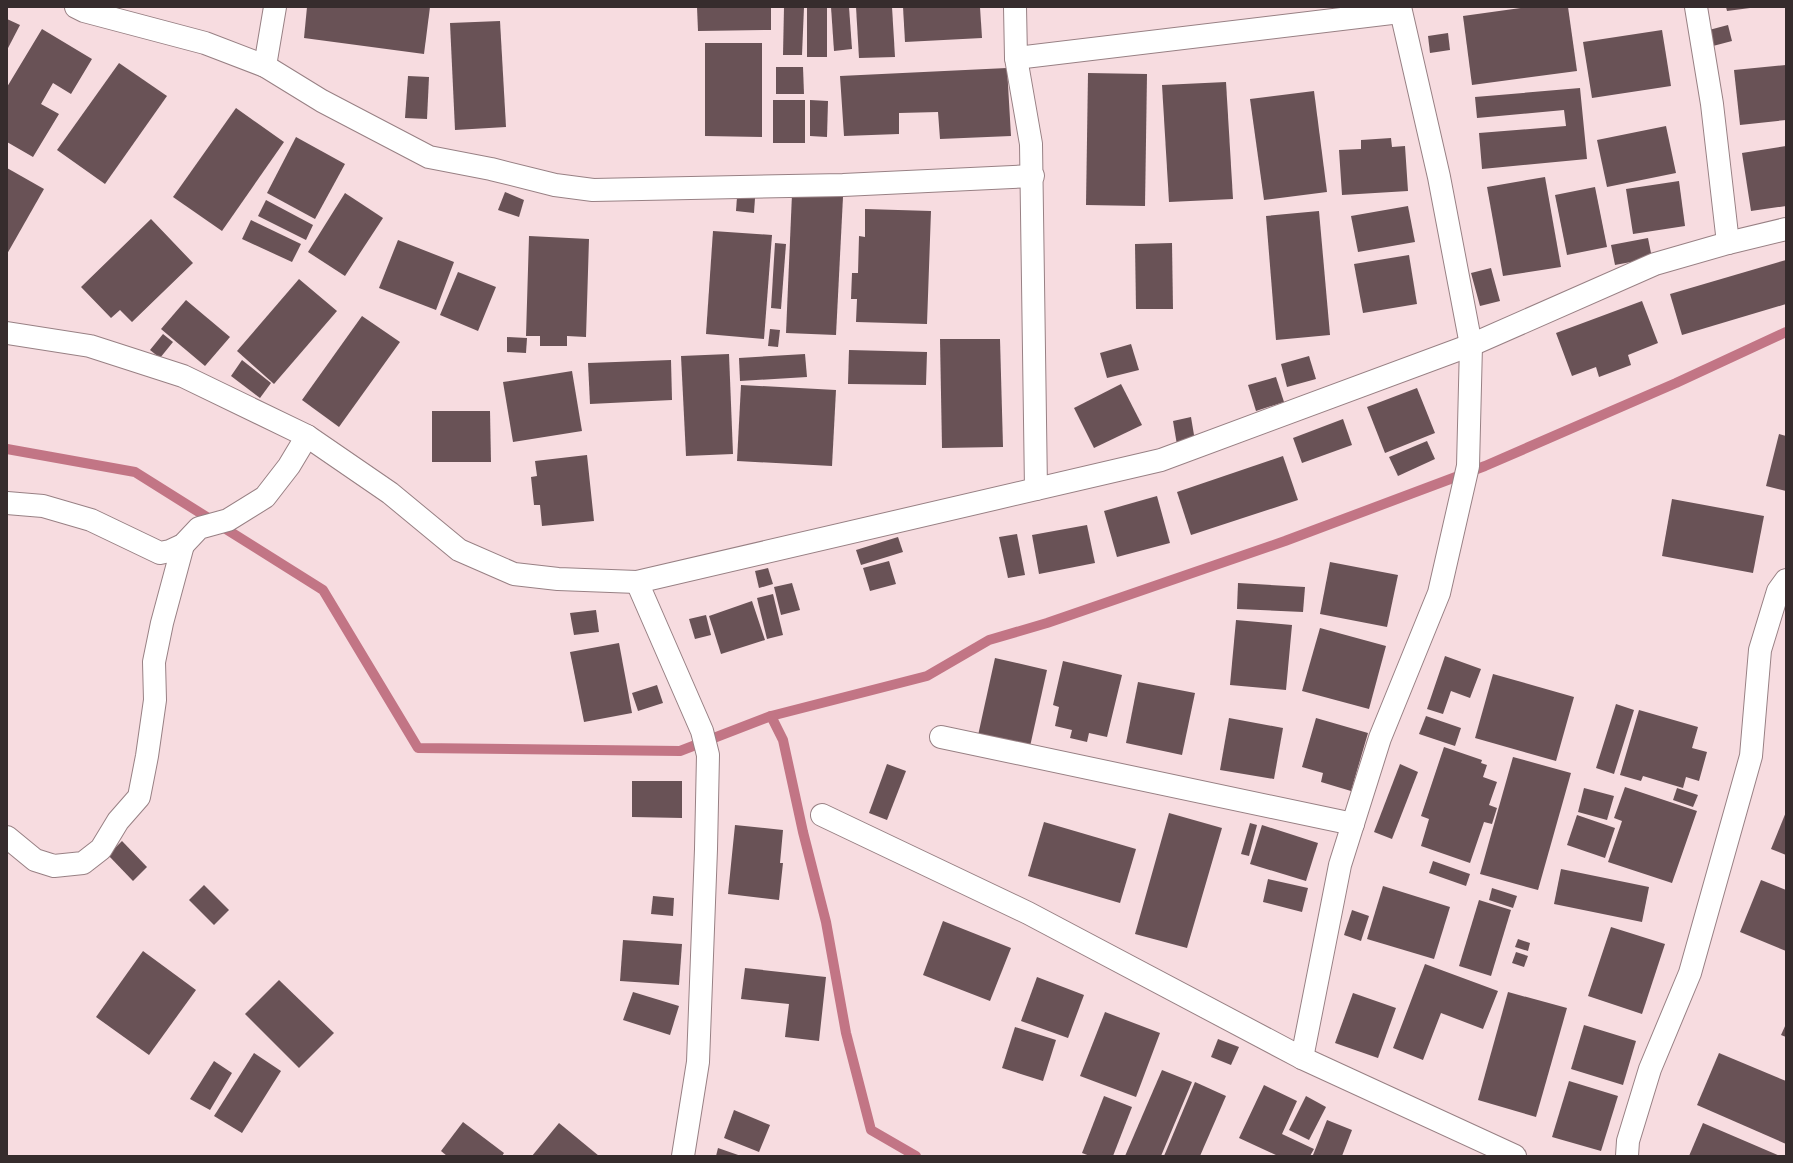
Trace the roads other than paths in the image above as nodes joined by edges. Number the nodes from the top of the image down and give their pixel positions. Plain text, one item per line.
1 (76, 7) edge
2 (275, 7) edge
3 (1015, 7) edge
4 (1696, 7) edge
5 (1400, 9) edge
6 (1016, 58) junction
7 (265, 66) junction
8 (1033, 176) junction
9 (1786, 229) edge
10 (1728, 243) junction
11 (7, 333) edge
12 (1471, 345) junction
13 (307, 436) junction
14 (1036, 488) junction
15 (7, 503) edge
16 (183, 545) junction
17 (1786, 580) edge
18 (636, 582) junction
19 (941, 737) dead end
20 (822, 815) dead end
21 (1353, 824) junction
22 (7, 837) edge
23 (1302, 1058) junction
24 (683, 1156) edge
25 (1515, 1156) edge
26 (1627, 1156) edge

1 - 7 street
2 - 7 street
3 - 6 street
4 - 10 street
5 - 6 street
5 - 12 street
6 - 8 street
7 - 8 street
8 - 14 street
9 - 10 street
10 - 12 street
11 - 13 street
12 - 14 street
12 - 21 street
13 - 16 street
13 - 18 street
14 - 18 street
15 - 16 street
16 - 22 street
17 - 26 street
18 - 24 street
19 - 21 street
20 - 23 street
21 - 23 street
23 - 25 street

